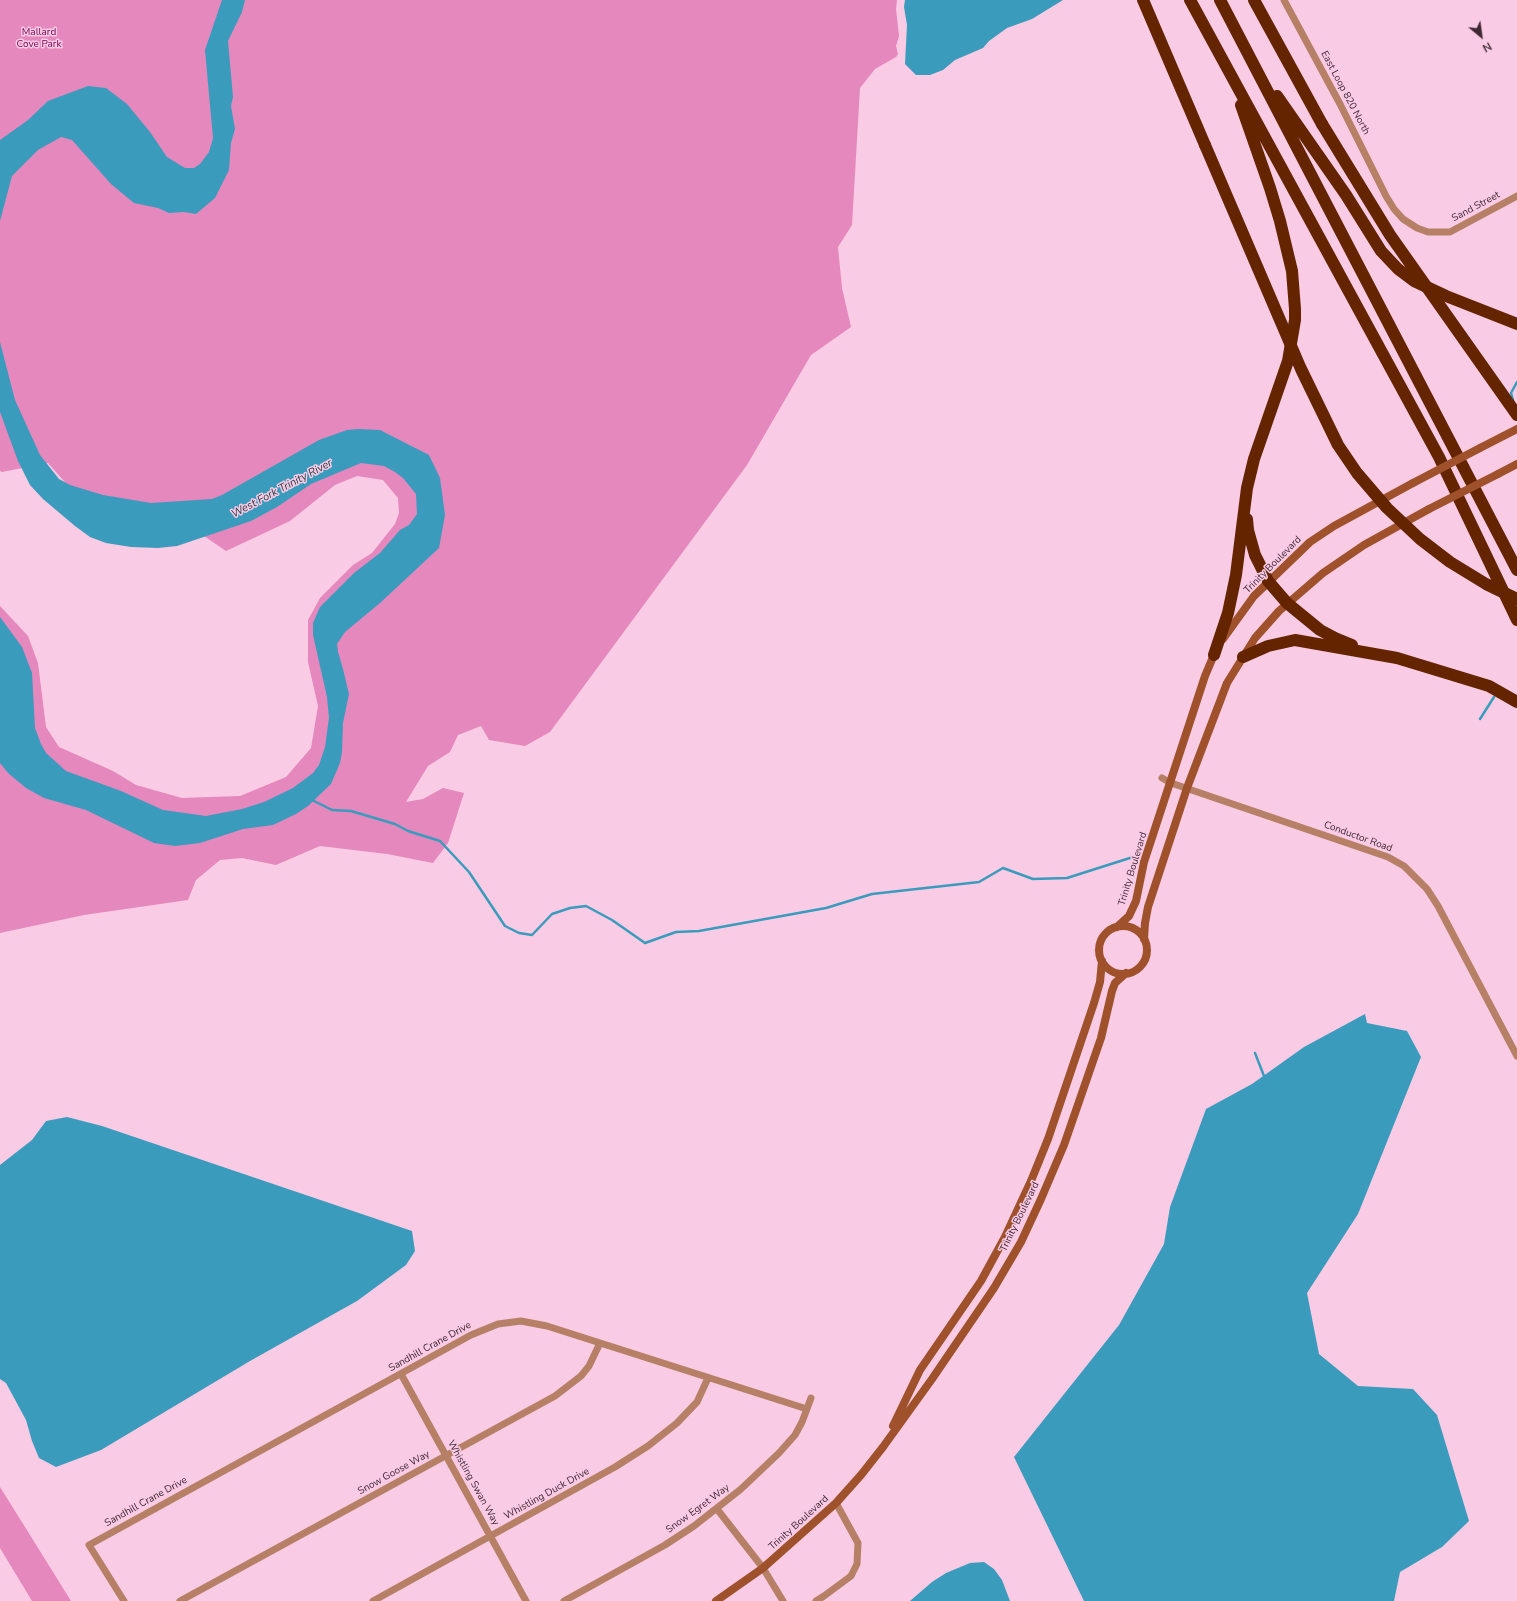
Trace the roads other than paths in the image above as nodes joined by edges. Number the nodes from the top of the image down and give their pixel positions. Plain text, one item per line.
1 (1143, 0) edge
2 (1190, 0) edge
3 (1220, 0) edge
4 (1254, 0) edge
5 (1284, 0) edge
6 (1253, 63) junction
7 (1230, 75) junction
8 (1386, 196) joint
9 (1517, 196) edge
10 (1517, 324) edge
11 (1517, 415) edge
12 (1517, 429) edge
13 (1517, 464) edge
14 (1247, 488) junction
15 (1517, 570) edge
16 (1268, 581) junction
17 (1517, 599) edge
18 (1287, 603) junction
19 (1517, 620) edge
20 (1374, 654) junction
21 (1214, 655) junction
22 (1243, 658) junction
23 (1517, 702) edge
24 (1162, 778) dead end
25 (1171, 783) junction
26 (1187, 788) junction
27 (1117, 927) junction
28 (1144, 939) junction
29 (1102, 961) junction
30 (1126, 973) junction
31 (1517, 1056) edge
32 (600, 1343) junction
33 (401, 1374) junction
34 (708, 1378) junction
35 (811, 1398) dead end
36 (807, 1409) junction
37 (883, 1447) junction
38 (447, 1455) junction
39 (836, 1503) junction
40 (717, 1509) junction
41 (491, 1537) junction
42 (763, 1568) junction
43 (124, 1601) edge
44 (180, 1601) edge
45 (373, 1601) edge
46 (526, 1601) edge
47 (564, 1601) edge
48 (716, 1601) edge
49 (783, 1601) edge
50 (816, 1601) edge

1 - 17 highway, bridge
2 - 7 highway
3 - 6 highway
4 - 11 highway, bridge
5 - 8 street, East Loop 820 North
6 - 10 highway
6 - 15 highway
7 - 14 highway
7 - 19 highway
8 - 9 street, Sand Street
12 - 16 main road, Trinity Boulevard, bridge
13 - 18 main road, Trinity Boulevard, bridge
14 - 16 highway
14 - 21 highway
16 - 18 highway
16 - 21 main road, Trinity Boulevard
18 - 20 highway
18 - 22 main road, Trinity Boulevard
20 - 22 highway
20 - 23 highway
21 - 25 main road, Trinity Boulevard
22 - 26 main road, Trinity Boulevard
24 - 25 street, Conductor Road
25 - 26 street, Conductor Road
25 - 27 main road, Trinity Boulevard
26 - 28 main road, Trinity Boulevard
26 - 31 street, Conductor Road
27 - 28 main road
27 - 29 main road, Trinity Boulevard
28 - 30 main road, Trinity Boulevard
29 - 30 main road
29 - 37 main road, Trinity Boulevard
30 - 37 main road, Trinity Boulevard
32 - 33 street, Sandhill Crane Drive
32 - 34 street, Sandhill Crane Drive
32 - 38 street, Snow Goose Way
33 - 38 street, Whistling Swan Way
33 - 43 street, Sandhill Crane Drive
34 - 36 street, Sandhill Crane Drive
34 - 41 street, Whistling Duck Drive
35 - 36 street, Snow Egret Way
36 - 40 street, Snow Egret Way
37 - 39 main road, Trinity Boulevard
38 - 41 street, Whistling Swan Way
38 - 44 street, Snow Goose Way
39 - 42 main road, Trinity Boulevard
39 - 50 street
40 - 42 street
40 - 47 street, Snow Egret Way
41 - 45 street, Whistling Duck Drive
41 - 46 street, Whistling Swan Way
42 - 48 main road, Trinity Boulevard
42 - 49 street

